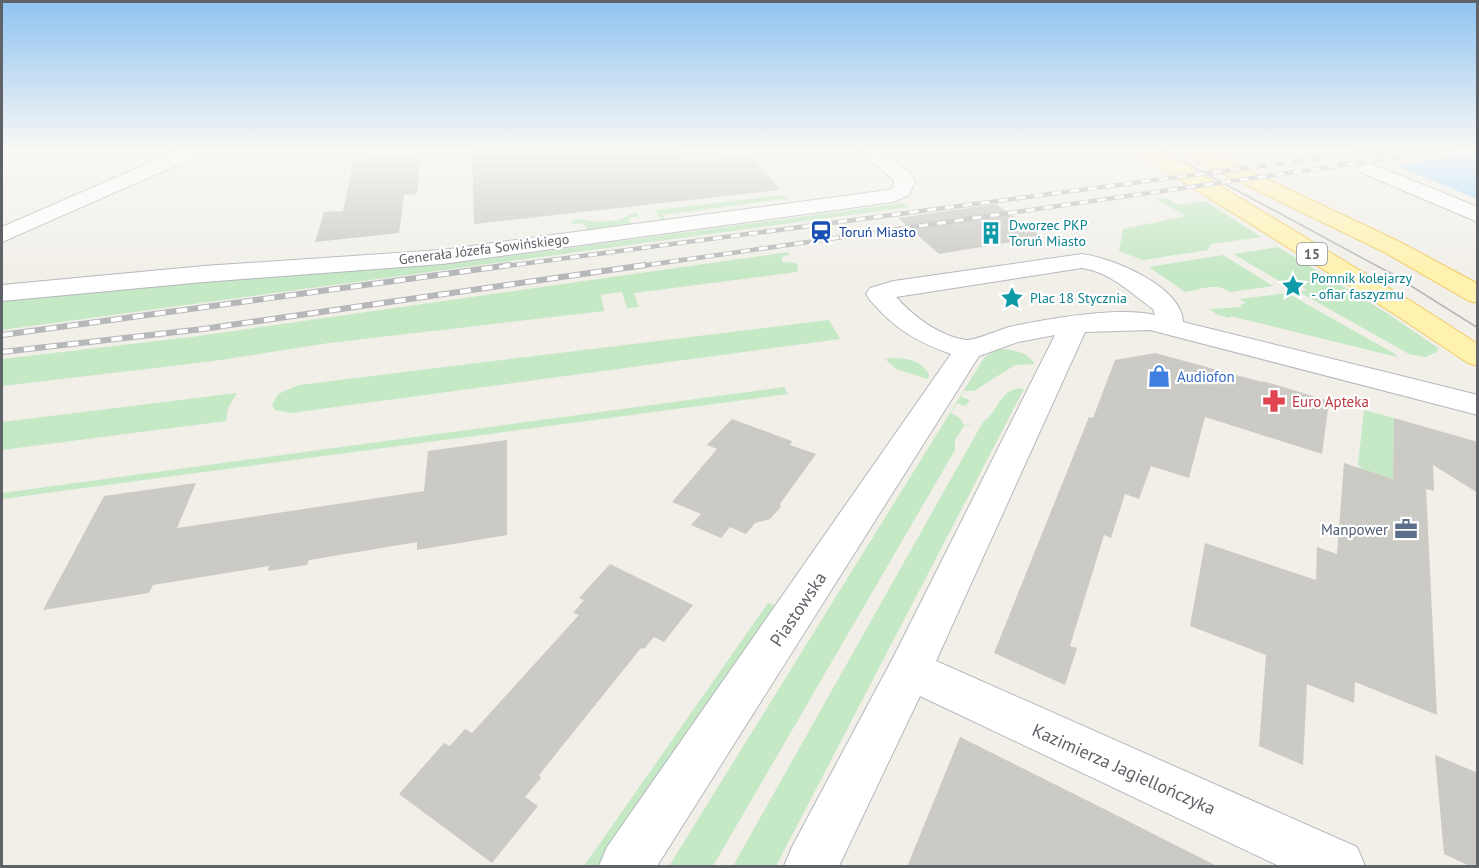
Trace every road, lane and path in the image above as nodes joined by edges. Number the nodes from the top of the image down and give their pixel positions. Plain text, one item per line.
1 (104, 191) edge
2 (902, 191) edge
3 (1212, 191) edge
4 (1274, 191) edge
5 (1421, 191) edge
6 (1478, 214) edge
7 (2, 236) edge
8 (2, 293) edge
9 (1478, 295) edge
10 (1074, 325) junction
11 (1169, 326) junction
12 (968, 350) junction
13 (1478, 357) edge
14 (1478, 405) edge
15 (910, 670) junction
16 (626, 867) edge
17 (811, 867) edge
18 (1338, 867) edge

1 - 7 street
2 - 8 street, Generała Józefa Sowińskiego
3 - 13 main road, 15
4 - 9 main road
5 - 6 street
10 - 11 street
10 - 12 street
10 - 15 street
11 - 12 street
11 - 14 street
12 - 16 street, Piastowska
15 - 17 street
15 - 18 street, Kazimierza Jagiellończyka

